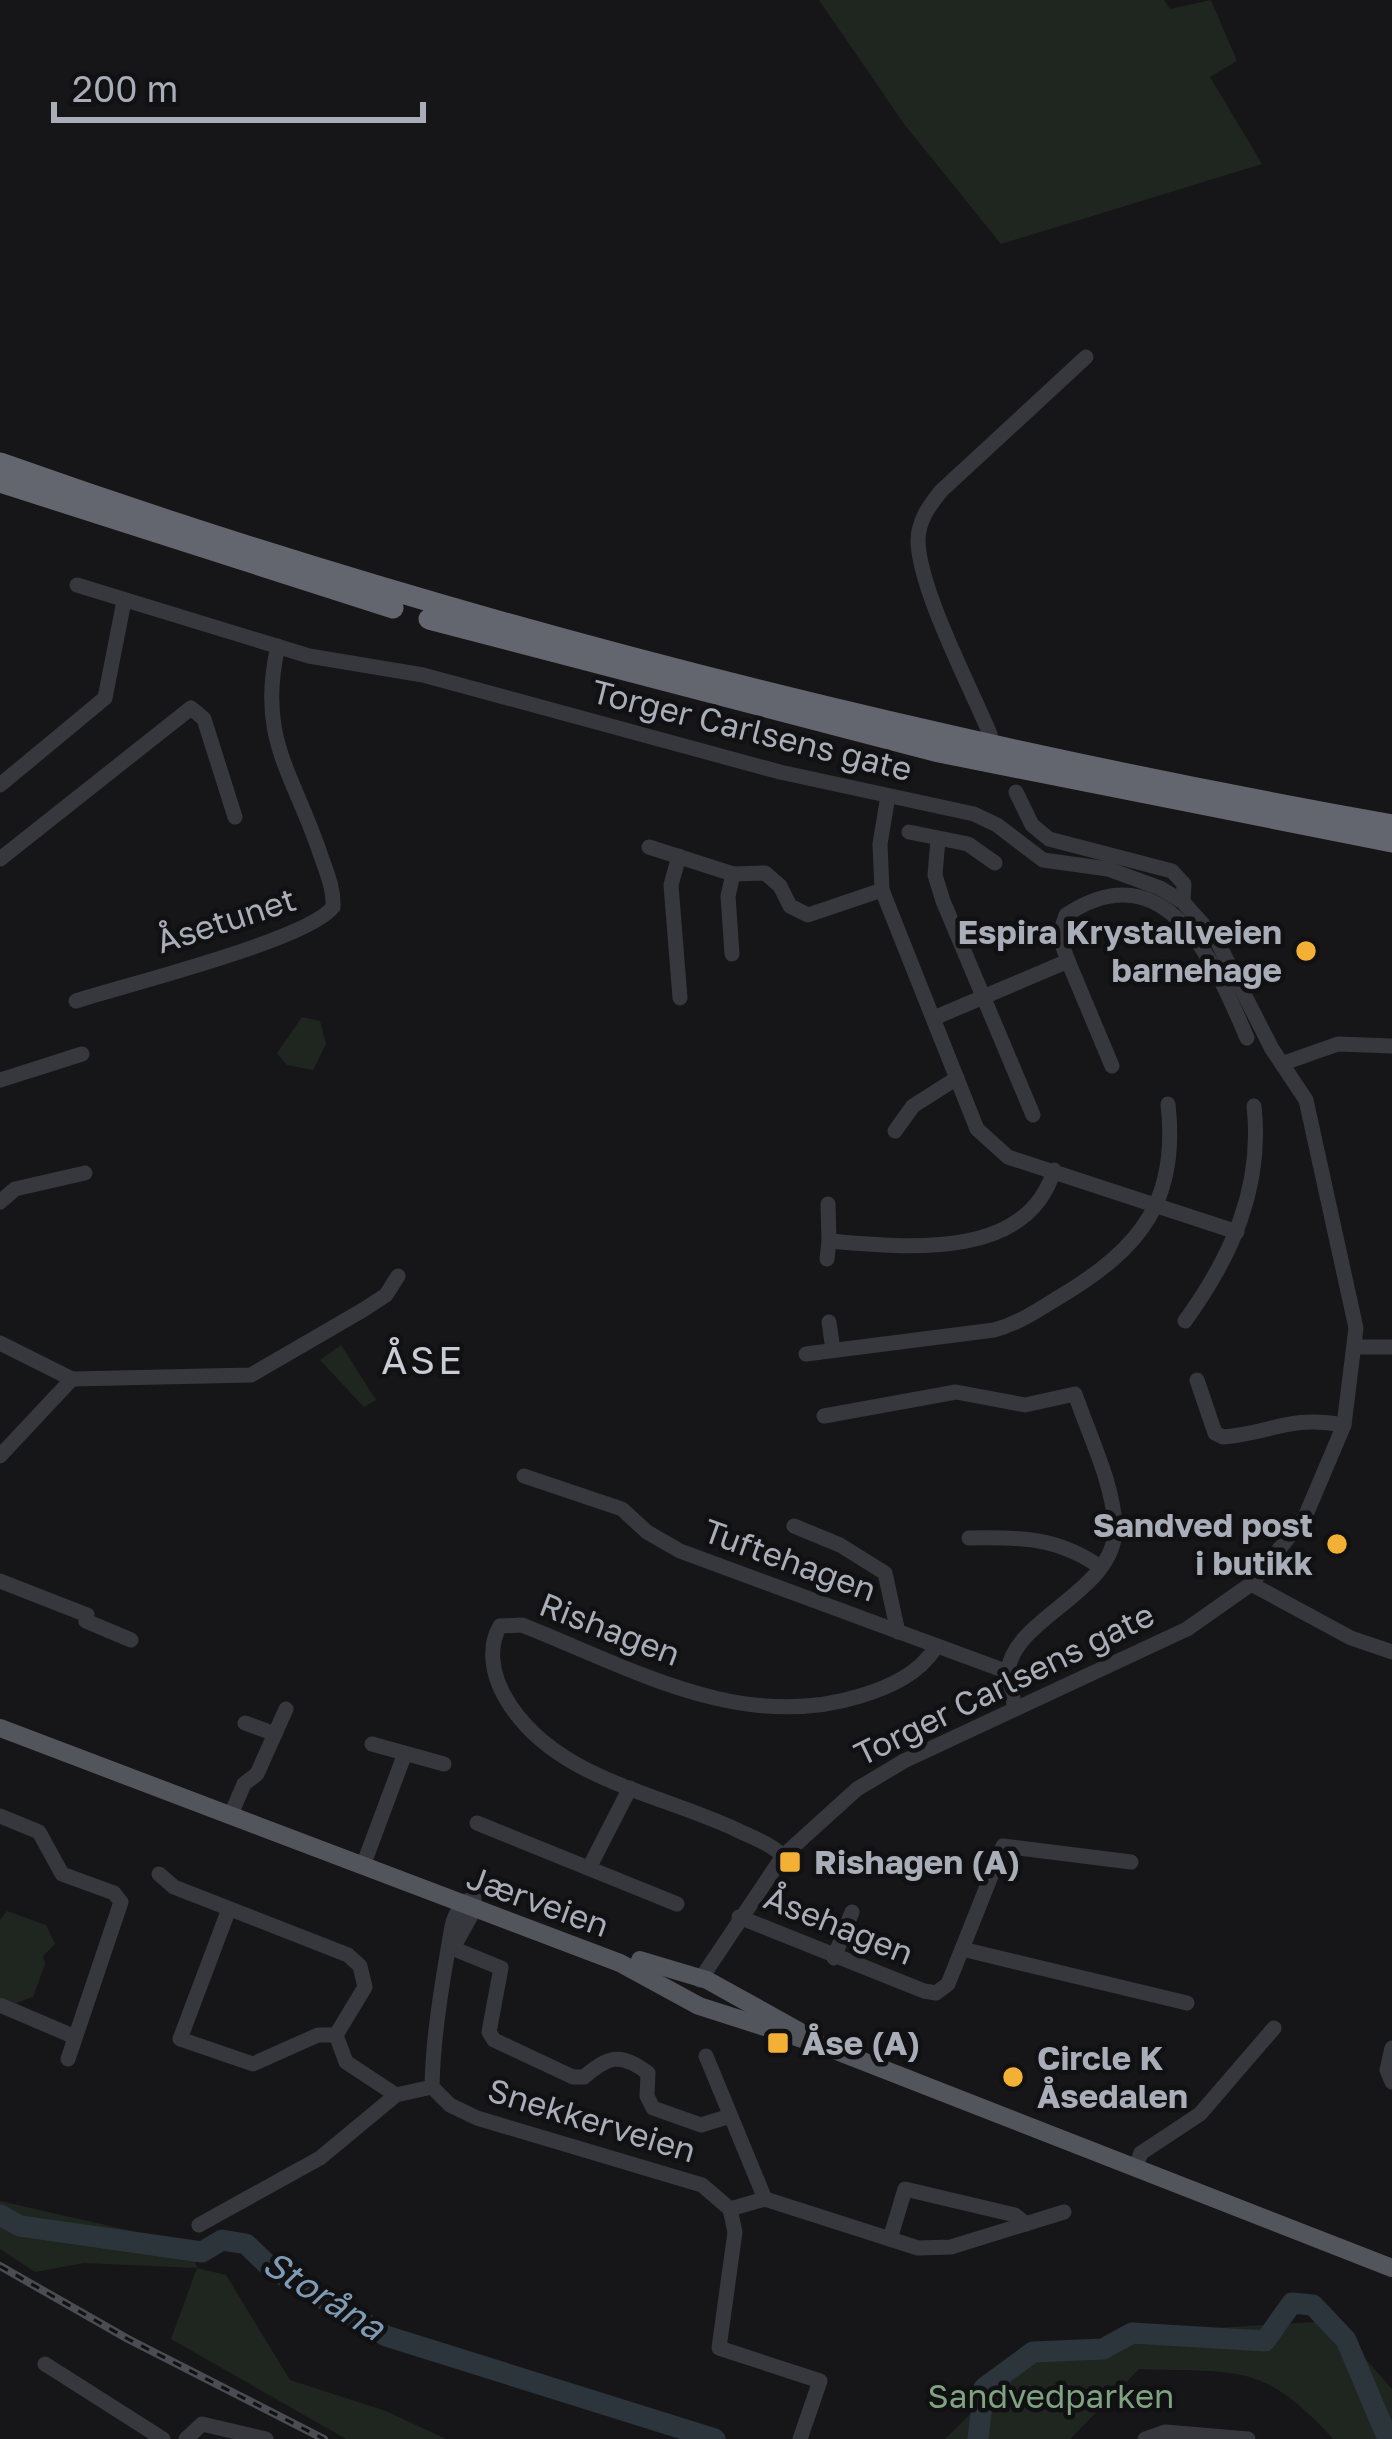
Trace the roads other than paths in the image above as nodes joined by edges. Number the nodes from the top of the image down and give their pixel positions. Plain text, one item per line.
1 (1086, 357) dead end
2 (0, 464) edge
3 (0, 482) edge
4 (76, 585) dead end
5 (124, 601) junction
6 (278, 646) junction
7 (990, 734) dead end
8 (0, 785) edge
9 (1016, 792) dead end
10 (888, 796) junction
11 (235, 817) dead end
12 (1392, 825) edge
13 (909, 832) dead end
14 (938, 839) junction
15 (1392, 842) edge
16 (649, 847) dead end
17 (679, 856) junction
18 (0, 859) edge
19 (994, 862) dead end
20 (733, 874) junction
21 (882, 890) junction
22 (1183, 902) junction
23 (732, 954) dead end
24 (1069, 961) junction
25 (985, 996) junction
26 (680, 998) dead end
27 (76, 1001) dead end
28 (934, 1018) junction
29 (1247, 1038) dead end
30 (1392, 1046) edge
31 (82, 1054) dead end
32 (1284, 1063) junction
33 (1112, 1066) dead end
34 (957, 1078) junction
35 (0, 1080) edge
36 (1168, 1103) dead end
37 (1254, 1106) dead end
38 (1033, 1115) dead end
39 (896, 1131) dead end
40 (1054, 1170) junction
41 (86, 1173) dead end
42 (0, 1202) edge
43 (828, 1204) dead end
44 (1156, 1204) junction
45 (1237, 1232) junction
46 (830, 1241) junction
47 (827, 1259) dead end
48 (398, 1276) dead end
49 (1185, 1321) dead end
50 (830, 1322) dead end
51 (0, 1343) edge
52 (1356, 1347) junction
53 (1392, 1347) edge
54 (832, 1351) junction
55 (806, 1354) dead end
56 (72, 1379) junction
57 (1197, 1380) dead end
58 (824, 1416) dead end
59 (1344, 1425) junction
60 (0, 1456) edge
61 (524, 1476) dead end
62 (794, 1526) dead end
63 (969, 1538) dead end
64 (1100, 1567) junction
65 (1257, 1578) junction
66 (0, 1581) edge
67 (898, 1632) junction
68 (131, 1640) dead end
69 (936, 1647) junction
70 (1392, 1652) edge
71 (1008, 1672) junction
72 (286, 1709) dead end
73 (1015, 1709) junction
74 (0, 1719) edge
75 (245, 1723) dead end
76 (0, 1728) edge
77 (275, 1734) junction
78 (372, 1744) dead end
79 (404, 1756) junction
80 (444, 1764) dead end
81 (631, 1788) junction
82 (200, 1800) junction
83 (232, 1812) junction
84 (0, 1816) edge
85 (477, 1823) dead end
86 (784, 1856) junction
87 (1131, 1862) dead end
88 (364, 1863) junction
89 (590, 1866) junction
90 (159, 1874) dead end
91 (470, 1904) junction
92 (677, 1904) dead end
93 (229, 1909) junction
94 (852, 1912) dead end
95 (739, 1917) junction
96 (452, 1948) junction
97 (962, 1949) junction
98 (834, 1958) junction
99 (704, 1990) junction
100 (1187, 2003) dead end
101 (0, 2005) edge
102 (1274, 2028) dead end
103 (336, 2035) junction
104 (75, 2037) junction
105 (1392, 2048) edge
106 (706, 2056) dead end
107 (68, 2059) dead end
108 (1392, 2082) edge
109 (432, 2087) junction
110 (396, 2095) junction
111 (728, 2117) junction
112 (1136, 2166) junction
113 (765, 2199) junction
114 (730, 2209) junction
115 (1064, 2212) dead end
116 (1027, 2224) junction
117 (199, 2225) dead end
118 (890, 2240) junction
119 (1392, 2268) edge
120 (45, 2364) dead end
121 (163, 2439) edge
122 (186, 2439) edge
123 (266, 2439) edge
124 (800, 2439) edge
125 (1145, 2439) edge
126 (1248, 2439) edge

1 - 7 street
2 - 12 highway
3 - 15 highway
4 - 5 street, Torger Carlsens gate
5 - 6 street, Torger Carlsens gate
5 - 8 street
6 - 10 street, Torger Carlsens gate
6 - 27 street, Åsetunet
9 - 22 street
10 - 21 street
10 - 22 street, Torger Carlsens gate
11 - 18 street
13 - 14 street
14 - 19 street
14 - 25 street
16 - 17 street
17 - 20 street
17 - 26 street
20 - 21 street
20 - 23 street
21 - 28 street
22 - 32 street, Torger Carlsens gate
24 - 25 street
24 - 29 street
24 - 33 street
25 - 28 street
25 - 38 street
28 - 34 street
30 - 32 street
31 - 35 street
32 - 52 street, Torger Carlsens gate
34 - 39 street
34 - 40 street
36 - 44 street
37 - 45 street
40 - 44 street
40 - 46 street
41 - 42 street
43 - 46 street
44 - 45 street
44 - 54 street
45 - 49 street
46 - 47 street
48 - 56 street
50 - 54 street
51 - 56 street
52 - 53 street
52 - 59 street, Torger Carlsens gate
54 - 55 street
56 - 60 street
57 - 59 street
58 - 64 street
59 - 65 street, Torger Carlsens gate
61 - 67 street, Tuftehagen
62 - 67 street
63 - 64 street
64 - 71 street
65 - 70 street
65 - 73 street, Torger Carlsens gate
66 - 68 street
67 - 69 street, Tuftehagen
69 - 71 street, Tuftehagen
69 - 81 street, Rishagen
71 - 73 street
72 - 77 street
73 - 86 street, Torger Carlsens gate
74 - 82 main road, Jærveien
75 - 77 street
76 - 82 main road, Jærveien
77 - 83 street
78 - 79 street
79 - 80 street
79 - 88 street
81 - 86 street, Rishagen
81 - 89 street
82 - 83 main road, Jærveien
83 - 88 main road, Jærveien
84 - 104 street
85 - 89 street
86 - 95 street, Torger Carlsens gate
87 - 97 street, Åsehagen
88 - 91 main road, Jærveien
89 - 92 street
90 - 93 street
91 - 96 street
91 - 99 main road, Jærveien
93 - 103 street
93 - 103 street
94 - 98 street
95 - 98 street, Åsehagen
95 - 99 street, Torger Carlsens gate
96 - 109 street
96 - 111 street
97 - 98 street, Åsehagen
97 - 100 street, Åsehagen
99 - 112 main road, Jærveien
101 - 104 street
102 - 112 street
103 - 110 street
104 - 107 street
105 - 108 street
106 - 111 street, Snekkerveien
109 - 110 street
109 - 114 street, Snekkerveien
110 - 117 street
111 - 113 street, Snekkerveien
112 - 119 main road, Jærveien
113 - 114 street
113 - 118 street
114 - 124 street
115 - 116 street
116 - 118 street
116 - 118 street
120 - 121 street
122 - 123 street
125 - 126 street

